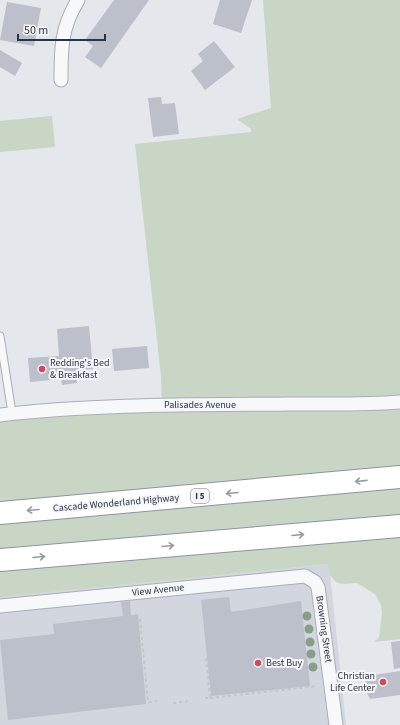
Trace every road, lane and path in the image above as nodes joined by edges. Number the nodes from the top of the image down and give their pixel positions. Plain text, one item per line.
1 (78, 0) edge
2 (61, 80) dead end
3 (0, 336) edge
4 (400, 402) edge
5 (6, 414) edge
6 (400, 477) edge
7 (0, 513) edge
8 (400, 526) edge
9 (0, 560) edge
10 (315, 582) joint
11 (0, 606) edge
12 (140, 619) dead end
13 (206, 658) dead end
14 (318, 686) dead end
15 (205, 698) dead end
16 (210, 698) junction
17 (158, 701) dead end
18 (191, 701) dead end
19 (173, 703) dead end
20 (336, 725) edge

1 - 2 street
3 - 5 lane
4 - 5 street, Palisades Avenue
6 -> 7 highway, Cascade Wonderland Highway / I 5
9 -> 8 highway
10 - 11 street, View Avenue
10 - 20 street, Browning Street
12 - 17 path
13 - 16 path
14 - 16 path
15 - 16 path
18 - 19 path

